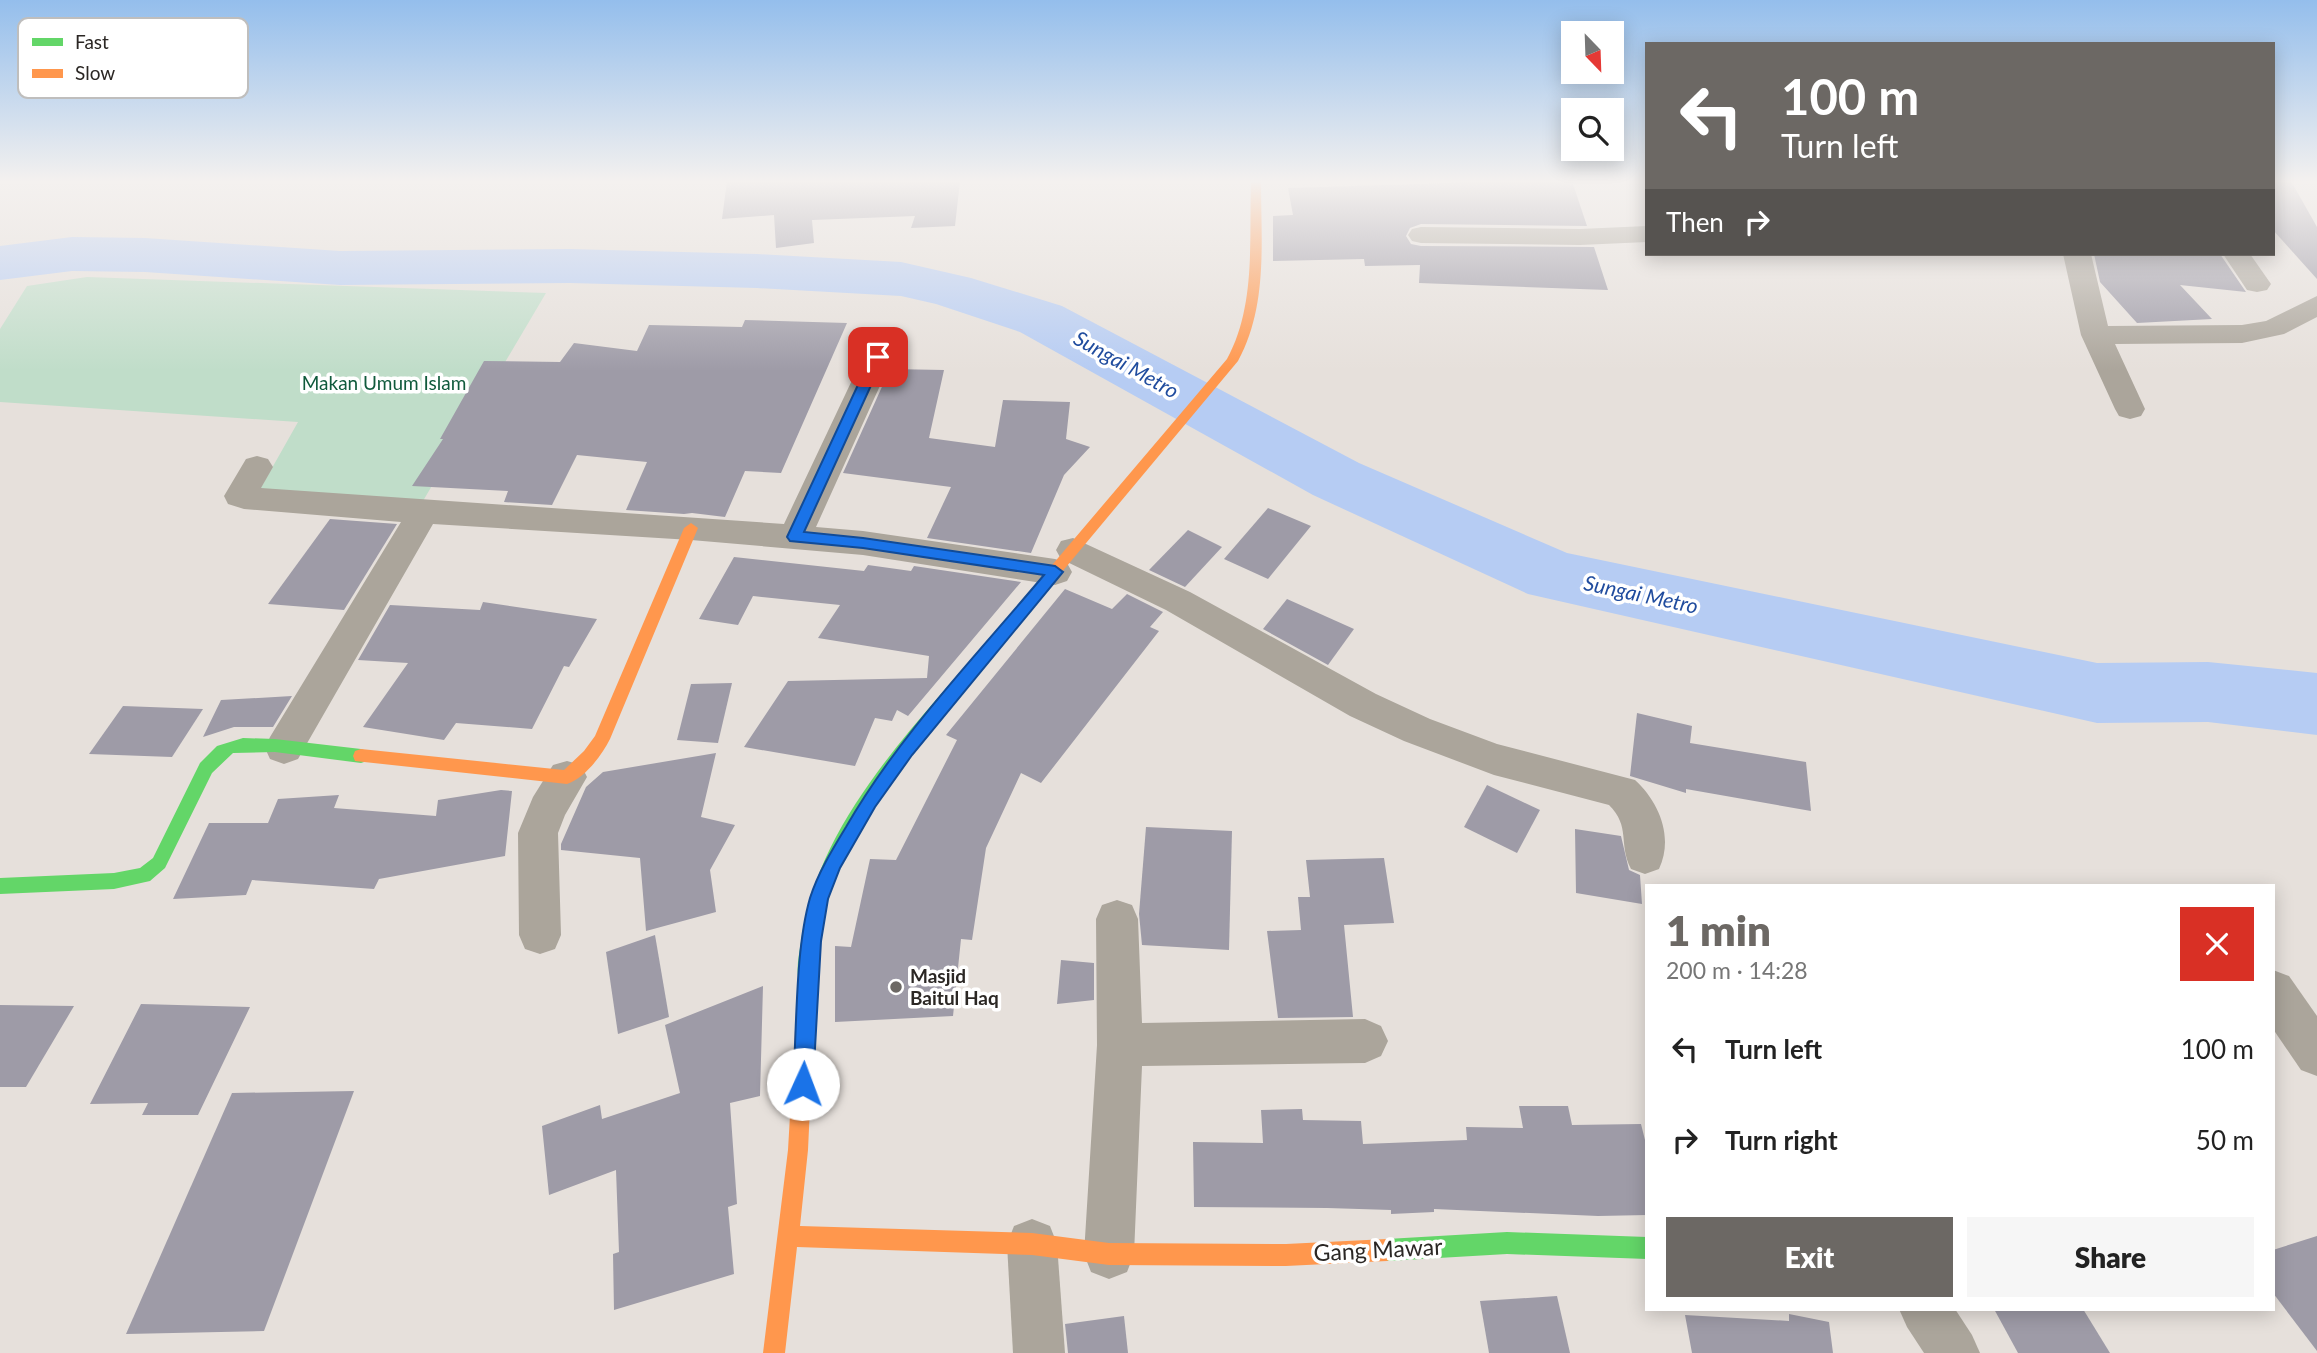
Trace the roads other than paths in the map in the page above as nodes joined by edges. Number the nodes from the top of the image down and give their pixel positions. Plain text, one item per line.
1 (1256, 244) edge
2 (2077, 256) edge
3 (2237, 256) edge
4 (2257, 284) dead end
5 (2317, 304) edge
6 (2096, 335) junction
7 (878, 357) dead end
8 (2130, 409) dead end
9 (257, 467) dead end
10 (425, 510) junction
11 (691, 528) junction
12 (795, 537) junction
13 (1064, 561) junction
14 (284, 748) junction
15 (568, 777) junction
16 (1645, 856) dead end
17 (0, 886) edge
18 (1117, 919) dead end
19 (540, 935) dead end
20 (2275, 994) edge
21 (1364, 1041) dead end
22 (1120, 1045) junction
23 (2317, 1054) edge
24 (788, 1236) junction
25 (1032, 1244) junction
26 (1645, 1248) edge
27 (1109, 1254) junction
28 (1926, 1311) edge
29 (774, 1353) edge
30 (1039, 1353) edge
31 (1954, 1353) edge

1 - 13 street
2 - 6 street
3 - 4 street
5 - 6 street
6 - 8 street
7 - 12 street
9 - 10 street
10 - 11 street
10 - 14 street
11 - 12 street
11 - 15 street
12 - 13 street
13 - 16 street
13 - 24 street
14 - 15 street
14 - 17 street
15 - 19 street
18 - 22 street
20 - 23 street
21 - 22 street
22 - 27 street
24 - 25 street, Gang Mawar
24 - 29 street
25 - 27 street, Gang Mawar
25 - 30 street
26 - 27 street, Gang Mawar
28 - 31 street

